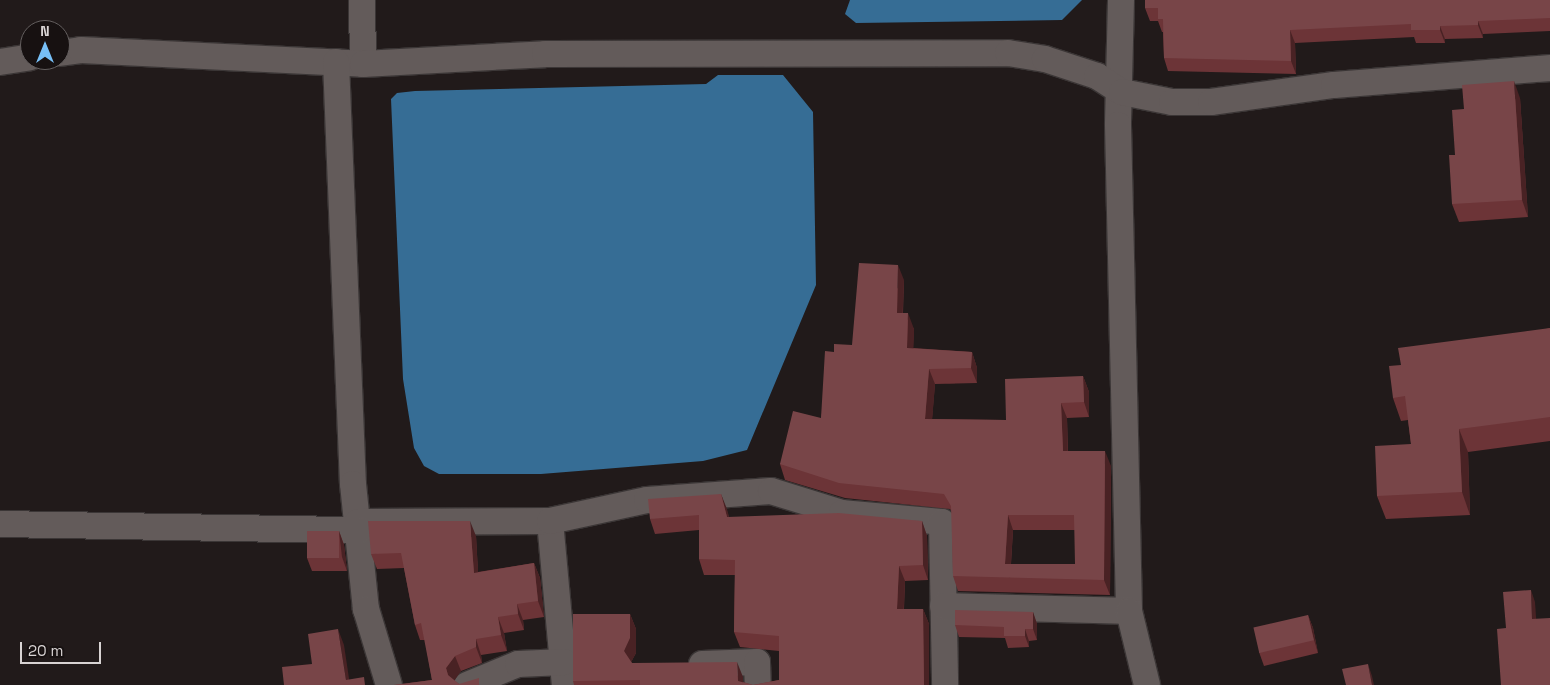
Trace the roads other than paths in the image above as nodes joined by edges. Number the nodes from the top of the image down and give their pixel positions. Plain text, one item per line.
1 (362, 0) edge
2 (1121, 0) edge
3 (70, 52) edge
4 (20, 59) edge
5 (0, 62) edge
6 (336, 62) junction
7 (363, 64) junction
8 (1550, 68) edge
9 (1122, 92) junction
10 (550, 521) junction
11 (0, 524) edge
12 (359, 526) junction
13 (942, 606) junction
14 (1129, 611) junction
15 (672, 664) edge
16 (565, 673) edge
17 (389, 685) edge
18 (467, 685) edge
19 (758, 685) edge
20 (945, 685) edge
21 (1147, 685) edge

1 - 7 street
2 - 9 street
3 - 6 street
4 - 5 street
6 - 7 street
6 - 12 street
7 - 9 street
8 - 9 street
9 - 14 street
10 - 12 street
10 - 13 street
10 - 16 street
11 - 12 street
12 - 17 street
13 - 14 street
13 - 20 street
14 - 21 street
15 - 19 street
16 - 18 street

